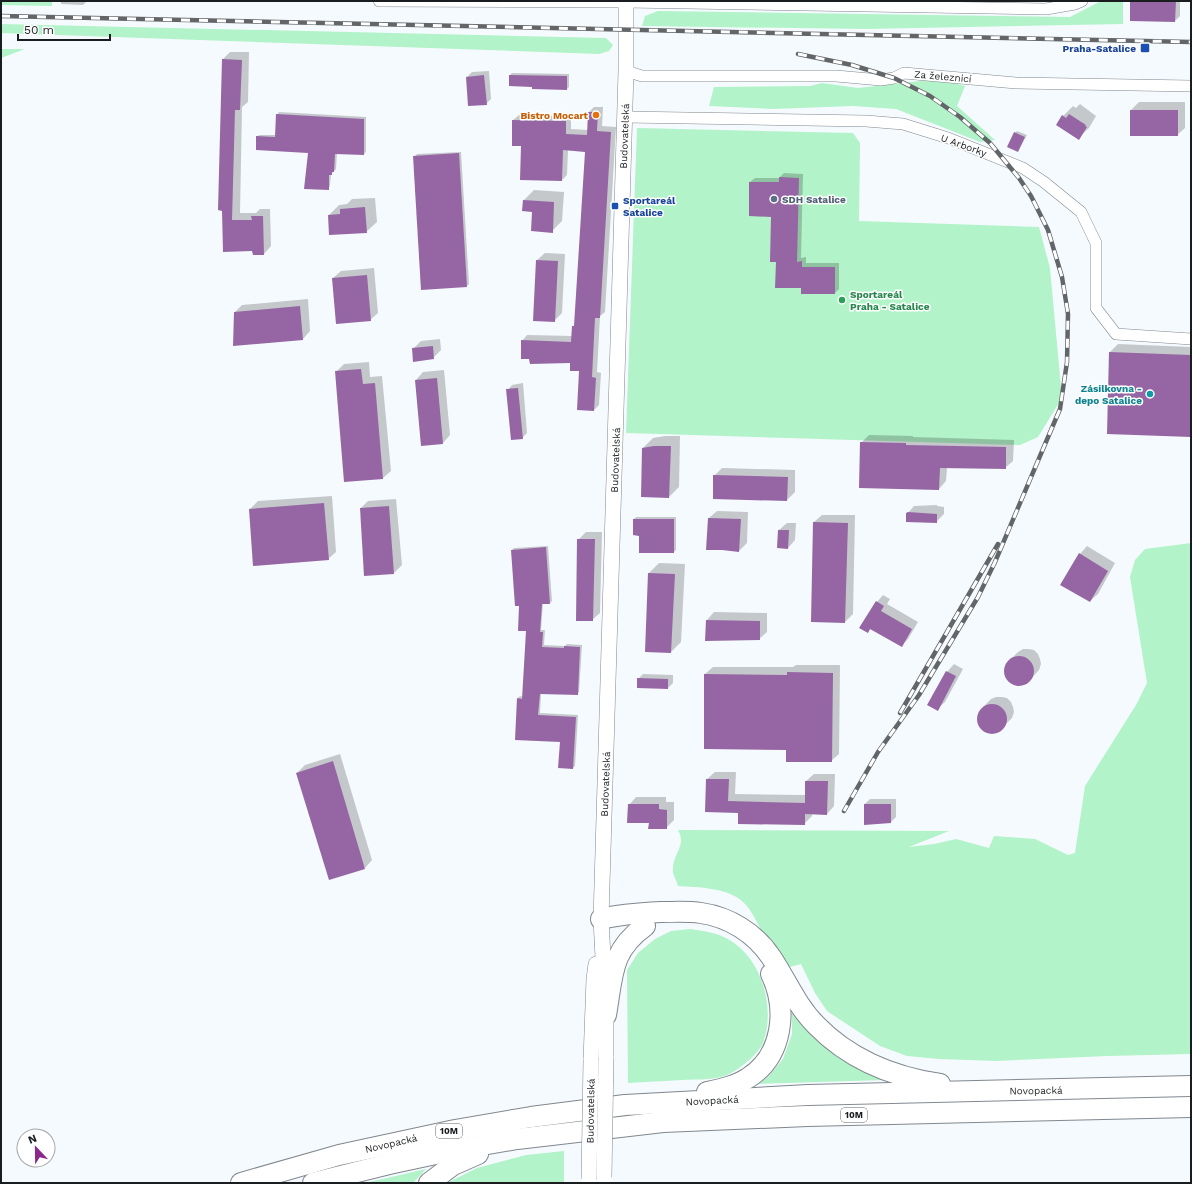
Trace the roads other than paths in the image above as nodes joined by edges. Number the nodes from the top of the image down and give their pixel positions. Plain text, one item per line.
1 (379, 1) edge
2 (626, 1) edge
3 (1082, 1) edge
4 (419, 2) edge
5 (626, 70) junction
6 (1191, 86) edge
7 (625, 117) junction
8 (1191, 339) edge
9 (601, 919) junction
10 (645, 926) junction
11 (606, 1015) junction
12 (599, 1059) junction
13 (1191, 1086) edge
14 (995, 1091) junction
15 (661, 1102) junction
16 (1191, 1107) edge
17 (517, 1139) junction
18 (596, 1181) edge
19 (241, 1183) edge
20 (313, 1183) edge
21 (429, 1183) edge

1 - 4 street
2 - 3 street
2 - 4 street
2 - 5 street, Budovatelská
5 - 6 street, Za železnicí
5 - 7 street, Budovatelská
7 - 8 street, U Arborky
7 - 9 street, Budovatelská
9 - 10 highway
9 - 11 street, Budovatelská
9 - 12 street, Budovatelská
9 - 14 highway
10 - 11 highway
10 - 15 highway
11 - 12 street, Budovatelská
12 - 18 street, Budovatelská, bridge
13 - 14 highway, Novopacká / 10M
14 - 15 highway, Novopacká / 10M
15 - 19 highway, Novopacká / 10M
16 - 17 highway, Novopacká / 10M
17 - 20 highway, Novopacká / 10M
17 - 21 highway

